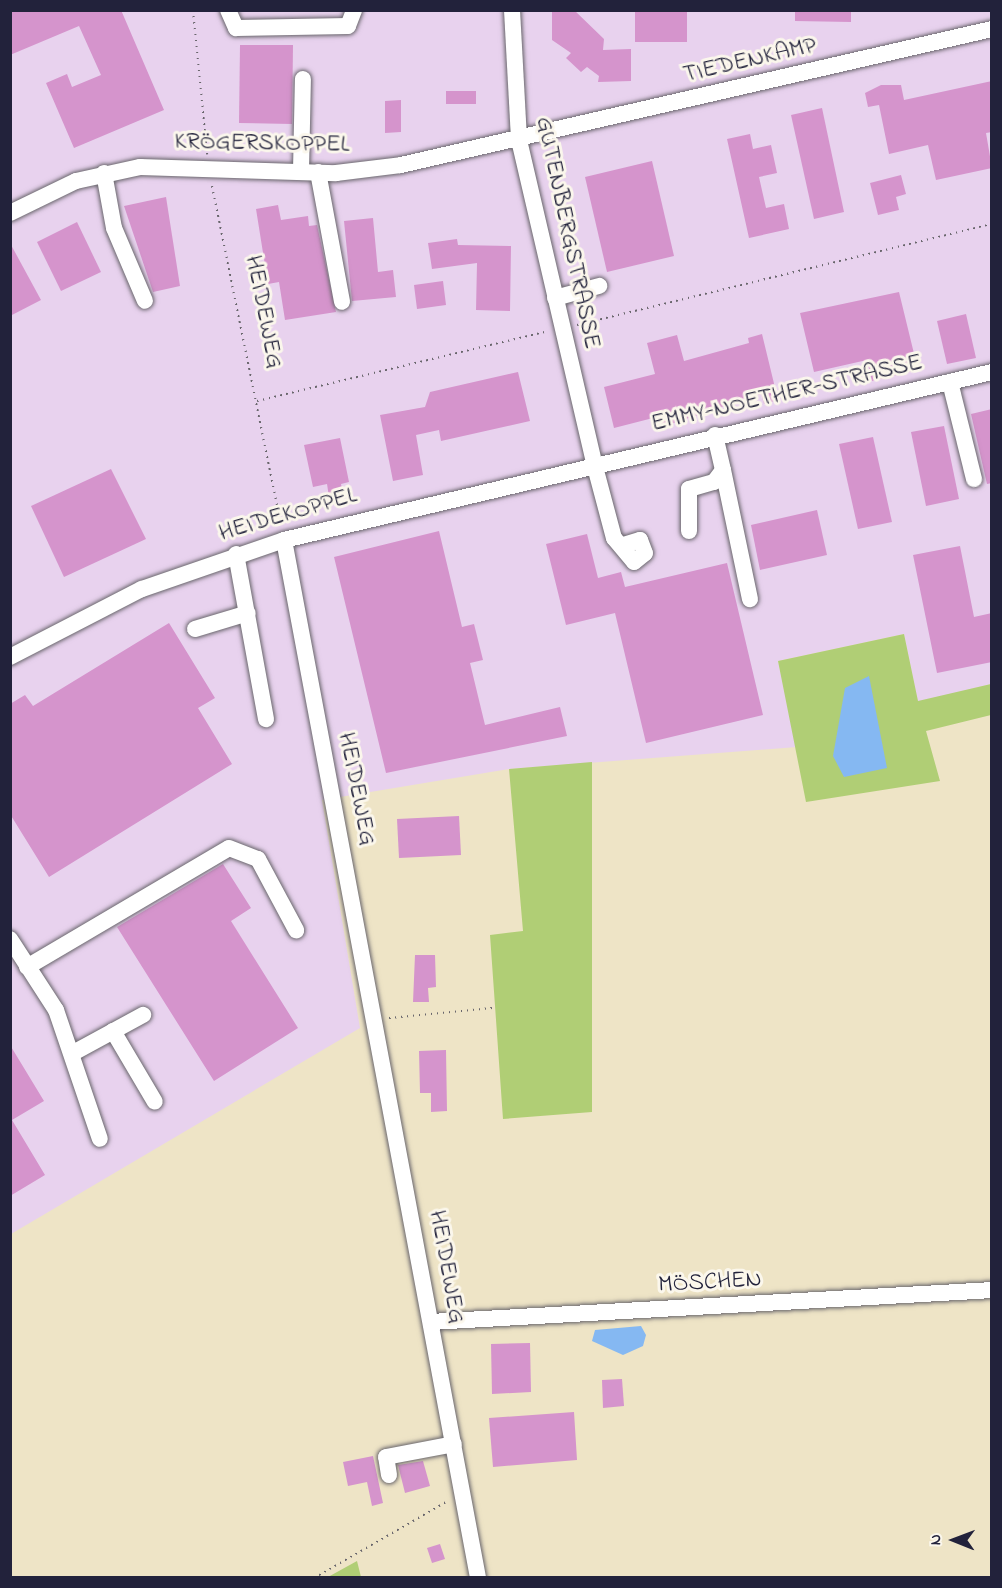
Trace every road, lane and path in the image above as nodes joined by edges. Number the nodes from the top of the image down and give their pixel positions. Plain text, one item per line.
1 (194, 10) edge
2 (228, 10) edge
3 (354, 10) edge
4 (512, 10) edge
5 (992, 29) edge
6 (303, 79) dead end
7 (519, 140) junction
8 (208, 167) junction
9 (309, 172) junction
10 (104, 173) junction
11 (10, 213) edge
12 (992, 224) edge
13 (599, 286) dead end
14 (555, 298) junction
15 (145, 301) dead end
16 (342, 302) dead end
17 (562, 328) junction
18 (992, 372) edge
19 (950, 381) junction
20 (257, 400) junction
21 (715, 435) junction
22 (594, 463) junction
23 (723, 470) junction
24 (974, 479) dead end
25 (689, 531) dead end
26 (284, 540) junction
27 (624, 545) dead end
28 (236, 554) junction
29 (750, 599) dead end
30 (248, 613) junction
31 (195, 629) dead end
32 (10, 657) edge
33 (266, 719) dead end
34 (296, 930) dead end
35 (10, 939) edge
36 (27, 967) junction
37 (493, 1008) dead end
38 (143, 1015) dead end
39 (377, 1019) junction
40 (113, 1031) junction
41 (73, 1053) junction
42 (155, 1102) dead end
43 (100, 1139) dead end
44 (992, 1290) edge
45 (431, 1322) junction
46 (454, 1443) junction
47 (389, 1475) dead end
48 (464, 1492) junction
49 (314, 1578) edge
50 (478, 1578) edge

1 - 8 path, HEIDEWEG
2 - 3 street
4 - 7 street, GUTENBERGSTRASSE
5 - 7 street, TIEDENKAMP
6 - 9 street
7 - 9 street, KRÖGERSKOPPEL
7 - 14 street, GUTENBERGSTRASSE
8 - 9 street, KRÖGERSKOPPEL
8 - 10 street, KRÖGERSKOPPEL
8 - 20 path, HEIDEWEG
9 - 16 street
10 - 11 street, KRÖGERSKOPPEL
10 - 15 street
12 - 17 path
13 - 14 street
14 - 17 street, GUTENBERGSTRASSE
17 - 20 path
17 - 22 street, GUTENBERGSTRASSE
18 - 19 street, EMMY-NOETHER-STRASSE
19 - 21 street, EMMY-NOETHER-STRASSE
19 - 24 street
20 - 26 path, HEIDEWEG
21 - 22 street, EMMY-NOETHER-STRASSE
21 - 23 street
22 - 26 street, HEIDEKOPPEL
22 - 27 street, GUTENBERGSTRASSE
23 - 25 street
23 - 29 street
26 - 28 street, HEIDEKOPPEL
26 - 39 street, HEIDEWEG
28 - 30 street
28 - 32 street, HEIDEKOPPEL
30 - 31 street
30 - 33 street
34 - 36 street
35 - 36 street
36 - 41 street
37 - 39 path
38 - 40 street
39 - 45 street, HEIDEWEG
40 - 41 street
40 - 42 street
41 - 43 street
44 - 45 street, MÖSCHEN
45 - 46 street, HEIDEWEG
46 - 47 street
46 - 48 street, HEIDEWEG
48 - 49 path
48 - 50 street, HEIDEWEG

